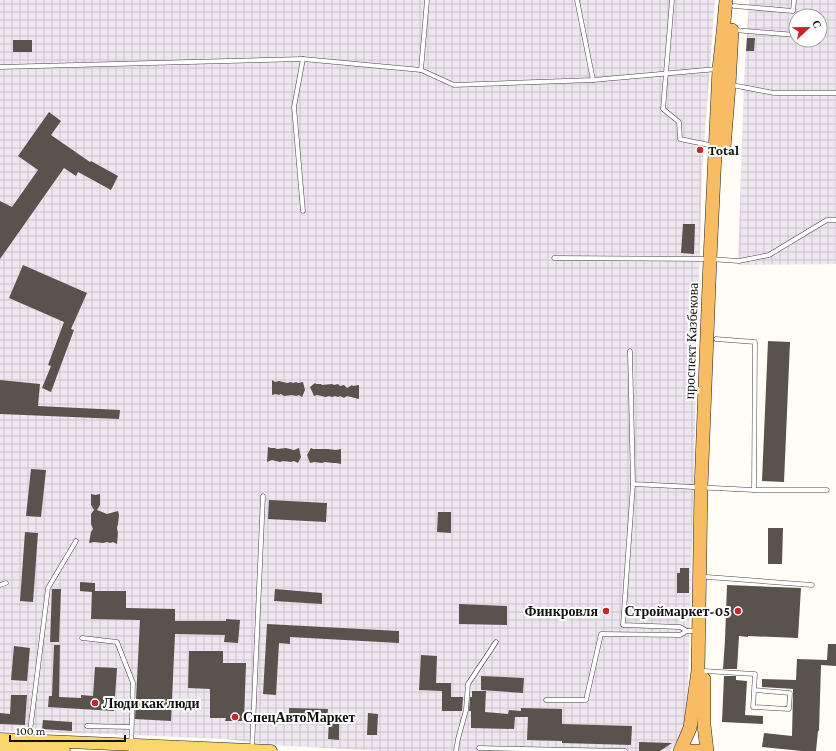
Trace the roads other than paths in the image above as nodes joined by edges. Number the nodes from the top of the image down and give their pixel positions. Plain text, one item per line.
1 (427, 0) edge
2 (577, 0) edge
3 (672, 0) edge
4 (794, 0) edge
5 (731, 2) edge
6 (732, 30) junction
7 (788, 34) edge
8 (303, 59) junction
9 (0, 67) edge
10 (724, 68) junction
11 (421, 70) junction
12 (666, 74) junction
13 (593, 80) junction
14 (729, 85) junction
15 (836, 93) edge
16 (716, 146) junction
17 (303, 211) dead end
18 (836, 220) edge
19 (554, 258) dead end
20 (714, 259) junction
21 (716, 338) junction
22 (630, 351) dead end
23 (633, 484) junction
24 (706, 488) junction
25 (754, 490) junction
26 (827, 490) dead end
27 (263, 496) dead end
28 (76, 541) dead end
29 (707, 577) junction
30 (6, 583) dead end
31 (0, 585) edge
32 (812, 585) dead end
33 (693, 631) junction
34 (82, 638) dead end
35 (496, 642) dead end
36 (701, 679) junction
37 (754, 690) junction
38 (546, 700) dead end
39 (87, 726) dead end
40 (131, 727) junction
41 (29, 744) junction
42 (3, 745) edge
43 (117, 748) edge
44 (131, 748) edge
45 (479, 748) dead end
46 (522, 750) edge
47 (64, 751) edge
48 (252, 751) edge
49 (270, 751) edge
50 (456, 751) edge
51 (625, 751) edge
52 (680, 751) edge
53 (688, 751) edge
54 (699, 751) edge
55 (707, 751) edge

1 - 11 lane
2 - 13 lane
3 - 12 lane
4 - 5 lane
5 - 6 highway, проспект Казбекова
5 - 10 highway, проспект Казбекова
6 - 7 lane
6 - 10 highway, проспект Казбекова
8 - 9 lane
8 - 11 lane
8 - 17 lane
10 - 12 lane
10 - 14 highway, проспект Казбекова
10 - 16 highway, проспект Казбекова
11 - 13 lane
12 - 13 lane
12 - 16 lane
14 - 15 lane
14 - 20 highway, проспект Казбекова
16 - 20 highway, проспект Казбекова
18 - 20 lane
19 - 20 lane
20 - 21 highway, проспект Казбекова
20 - 24 highway, проспект Казбекова
21 - 24 highway, проспект Казбекова
21 - 25 lane
22 - 23 lane
23 - 24 lane
23 - 33 lane
24 - 25 lane
24 - 29 highway, проспект Казбекова
24 - 33 highway, проспект Казбекова
25 - 26 lane
27 - 48 lane
28 - 41 lane
29 - 32 lane
29 - 36 highway, проспект Казбекова
30 - 31 lane
33 - 36 highway, проспект Казбекова
33 - 38 lane
34 - 40 lane
35 - 50 lane
36 - 37 lane
36 - 52 highway
36 - 55 highway
37 - 37 lane
39 - 40 lane
40 - 44 lane
41 - 42 main road
41 - 43 main road
41 - 47 main road
43 - 44 main road
44 - 48 main road
45 - 46 lane
46 - 51 lane
48 - 49 main road
53 - 54 highway

